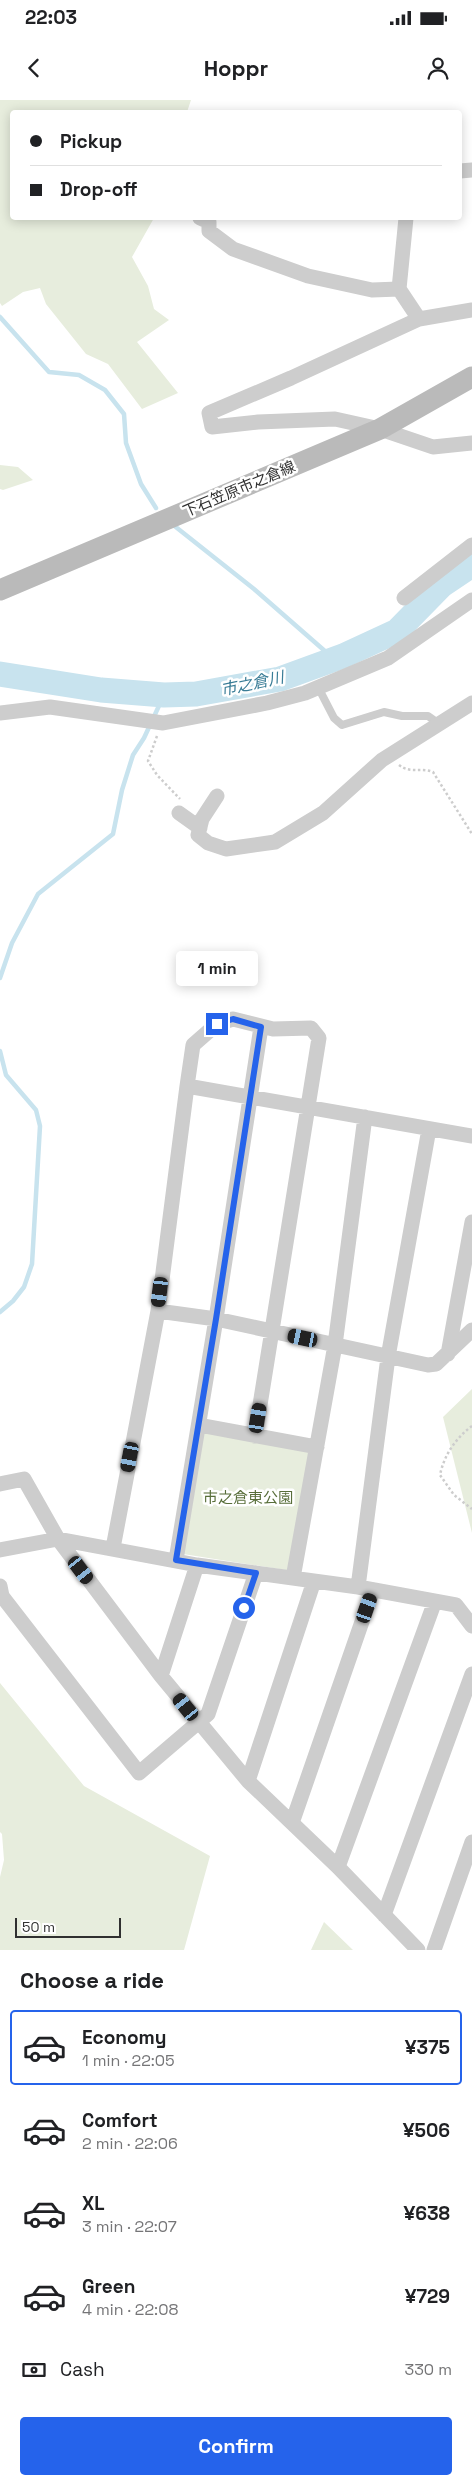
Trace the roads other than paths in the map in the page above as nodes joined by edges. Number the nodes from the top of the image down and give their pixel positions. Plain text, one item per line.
1 (204, 220) edge
2 (406, 220) edge
3 (399, 289) junction
4 (472, 310) edge
5 (419, 318) junction
6 (472, 377) edge
7 (380, 429) junction
8 (472, 443) edge
9 (472, 545) edge
10 (0, 590) edge
11 (404, 598) dead end
12 (472, 600) edge
13 (318, 687) junction
14 (472, 703) edge
15 (0, 712) edge
16 (438, 723) junction
17 (217, 796) dead end
18 (179, 813) dead end
19 (201, 824) junction
20 (261, 1027) junction
21 (187, 1086) junction
22 (249, 1098) junction
23 (307, 1108) junction
24 (365, 1117) junction
25 (428, 1129) junction
26 (472, 1136) edge
27 (472, 1222) edge
28 (158, 1311) junction
29 (216, 1319) junction
30 (472, 1330) edge
31 (271, 1331) junction
32 (335, 1345) junction
33 (448, 1354) junction
34 (388, 1357) junction
35 (199, 1425) junction
36 (255, 1436) junction
37 (317, 1446) junction
38 (0, 1484) edge
39 (58, 1540) junction
40 (113, 1548) junction
41 (0, 1550) edge
42 (176, 1560) junction
43 (197, 1565) junction
44 (256, 1573) junction
45 (293, 1578) junction
46 (314, 1581) junction
47 (0, 1586) edge
48 (358, 1587) junction
49 (373, 1590) junction
50 (435, 1601) junction
51 (472, 1626) edge
52 (472, 1674) edge
53 (161, 1676) junction
54 (199, 1722) junction
55 (248, 1781) junction
56 (292, 1823) junction
57 (472, 1842) edge
58 (338, 1867) junction
59 (384, 1915) junction
60 (418, 1950) edge
61 (434, 1950) edge

1 - 3 street
2 - 3 street
3 - 5 street
4 - 5 street
5 - 7 street
6 - 7 main road, 下石笠原市之倉線
7 - 8 street
7 - 10 main road, 下石笠原市之倉線
9 - 11 street
12 - 13 street
13 - 15 street
13 - 16 lane
14 - 16 street
16 - 19 street
17 - 19 street
18 - 19 street
20 - 21 street
20 - 22 street
20 - 23 street
21 - 22 street
21 - 28 street
22 - 23 street
22 - 29 street
23 - 24 street
23 - 31 street
24 - 25 street
24 - 32 street
25 - 26 street
25 - 34 street
27 - 33 street
28 - 29 street
28 - 40 street
29 - 31 street
29 - 35 street
30 - 33 street
31 - 32 street
31 - 36 street
32 - 34 street
32 - 37 street
33 - 34 street
34 - 48 street
35 - 36 street
35 - 42 street
36 - 37 street
37 - 45 street
38 - 39 street
39 - 40 street
39 - 41 street
39 - 53 street
40 - 42 street
42 - 43 street
43 - 44 street
43 - 53 street
44 - 45 street
44 - 54 street
45 - 46 street
46 - 48 street
46 - 55 street
47 - 54 street
48 - 49 street
49 - 50 street
49 - 56 street
50 - 51 street
50 - 58 street
52 - 59 street
53 - 54 street
54 - 55 street
55 - 56 street
56 - 58 street
57 - 61 street
58 - 59 street
59 - 60 street

